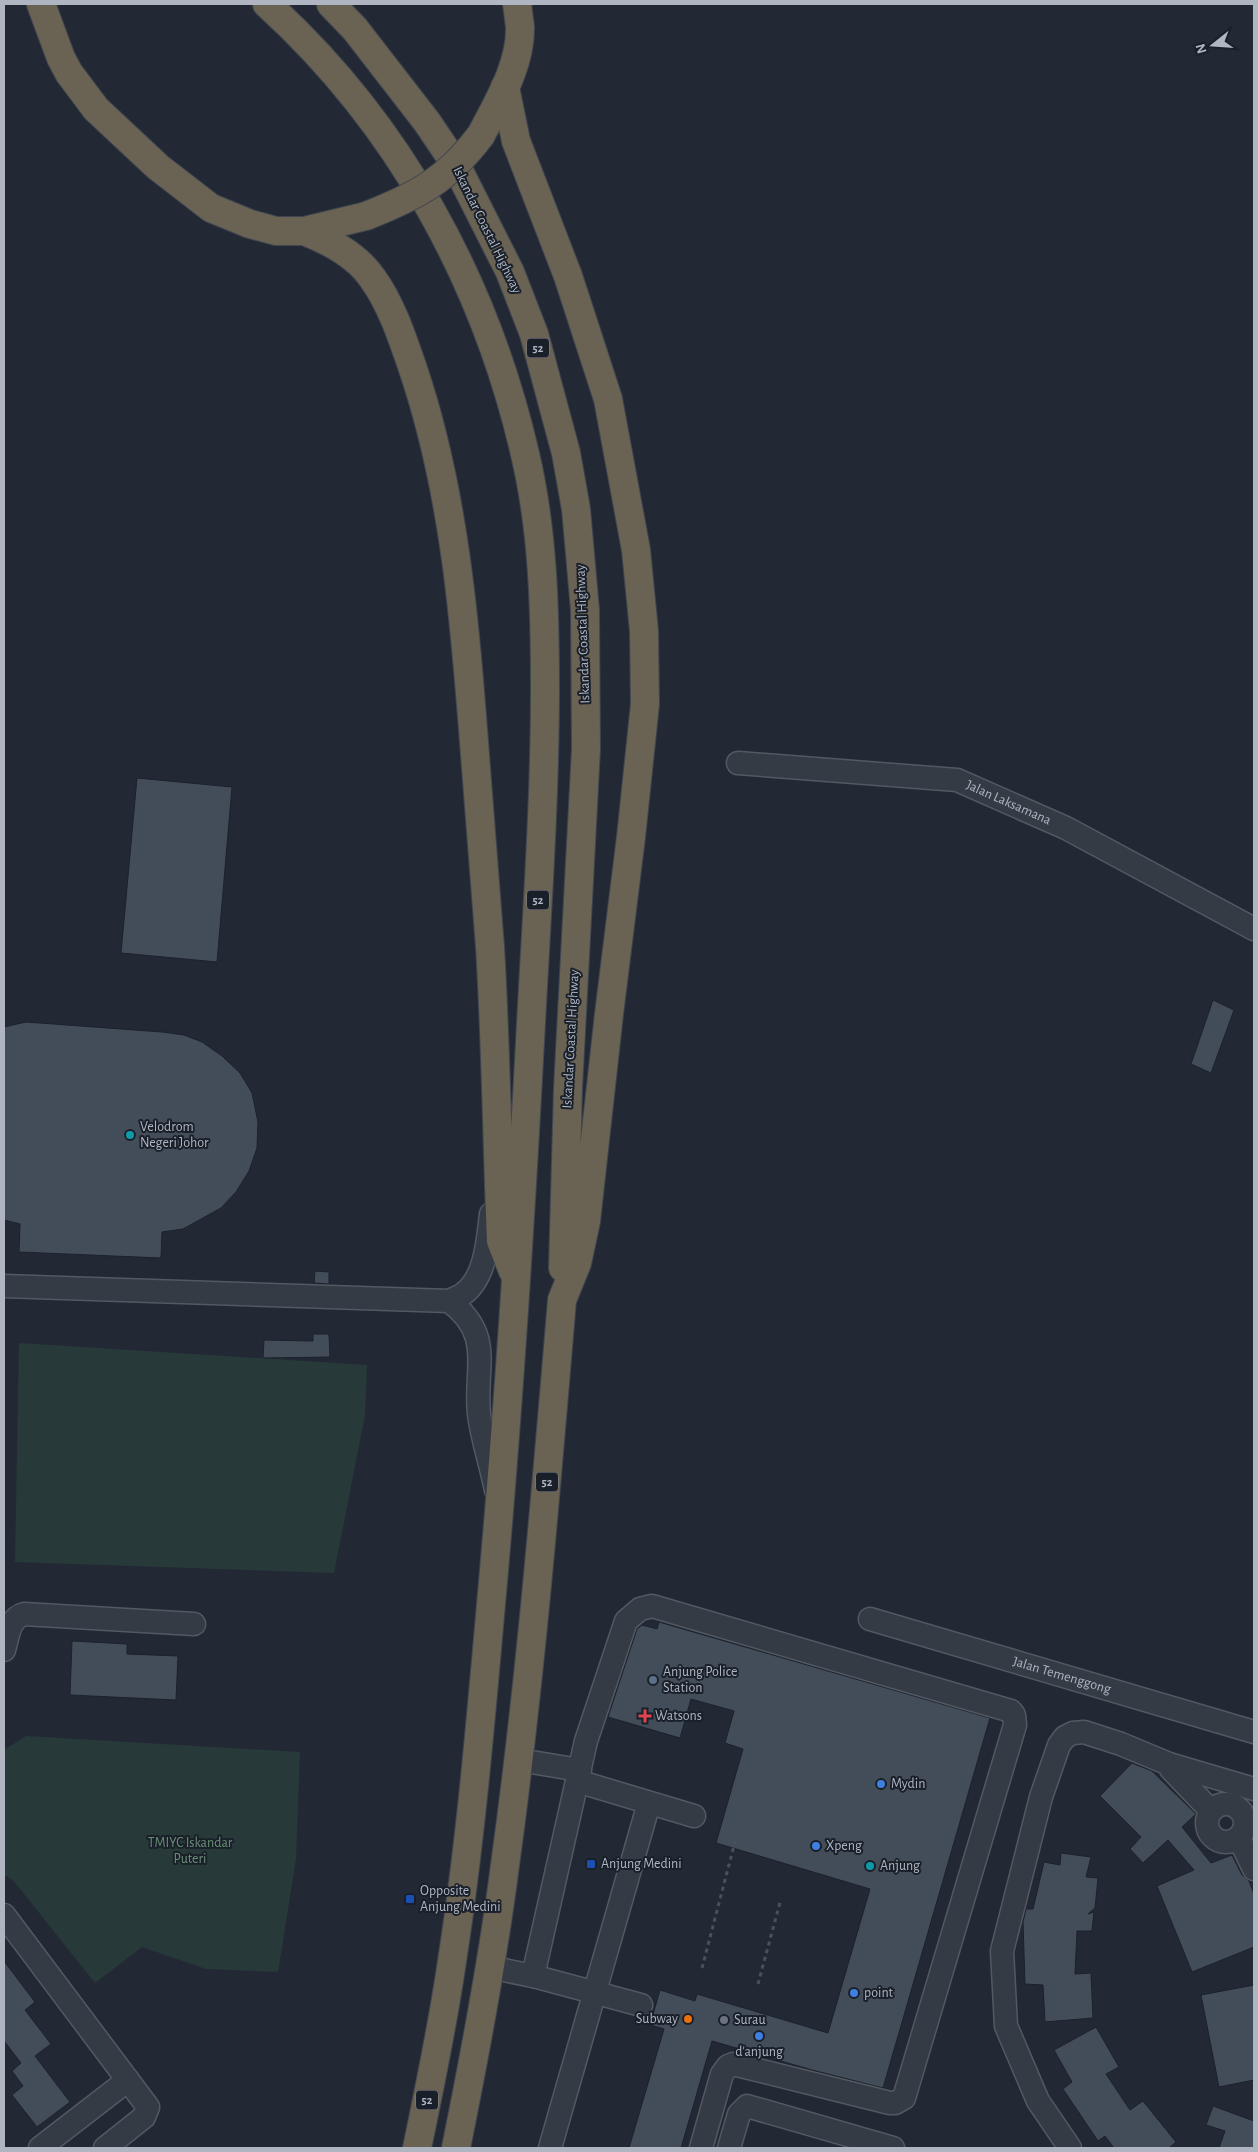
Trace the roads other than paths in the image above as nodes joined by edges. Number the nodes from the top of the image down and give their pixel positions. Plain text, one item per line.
1 (42, 4) edge
2 (267, 4) edge
3 (331, 4) edge
4 (517, 4) edge
5 (505, 87) junction
6 (304, 231) junction
7 (738, 763) dead end
8 (1254, 929) edge
9 (499, 1189) junction
10 (517, 1282) junction
11 (4, 1286) edge
12 (562, 1300) junction
13 (449, 1302) junction
14 (500, 1504) junction
15 (870, 1618) dead end
16 (194, 1624) dead end
17 (4, 1650) edge
18 (1254, 1732) edge
19 (519, 1760) junction
20 (1169, 1764) junction
21 (578, 1775) junction
22 (1252, 1788) edge
23 (649, 1803) junction
24 (1239, 1808) junction
25 (1211, 1811) junction
26 (694, 1816) dead end
27 (1239, 1838) junction
28 (1254, 1868) edge
29 (4, 1915) edge
30 (490, 1967) junction
31 (533, 1976) junction
32 (595, 1992) junction
33 (641, 2005) dead end
34 (128, 2080) junction
35 (40, 2148) edge
36 (105, 2148) edge
37 (417, 2148) edge
38 (456, 2148) edge
39 (550, 2148) edge
40 (701, 2148) edge
41 (729, 2148) edge
42 (893, 2148) edge
43 (1070, 2148) edge

1 - 6 highway
2 - 10 highway, 52
3 - 12 highway, Iskandar Coastal Highway / 52
4 - 5 highway
5 - 6 highway, bridge
5 - 12 highway
6 - 9 highway
7 - 8 street, Jalan Laksamana
9 - 10 highway
9 - 13 street
10 - 14 highway, 52
11 - 13 street
12 - 19 highway, 52
13 - 14 street
14 - 37 highway, 52
15 - 18 street, Jalan Temenggong
16 - 17 street
19 - 21 street
19 - 30 highway, 52
20 - 22 street
20 - 25 street
20 - 43 street
21 - 23 street
21 - 31 street
21 - 40 street
22 - 24 street
23 - 26 street
23 - 32 street
24 - 25 street
24 - 27 street
25 - 27 street
27 - 28 street
29 - 34 street
30 - 31 street
30 - 38 highway, 52
31 - 32 street
32 - 33 street
32 - 39 street
34 - 35 street
34 - 36 street
41 - 42 street

